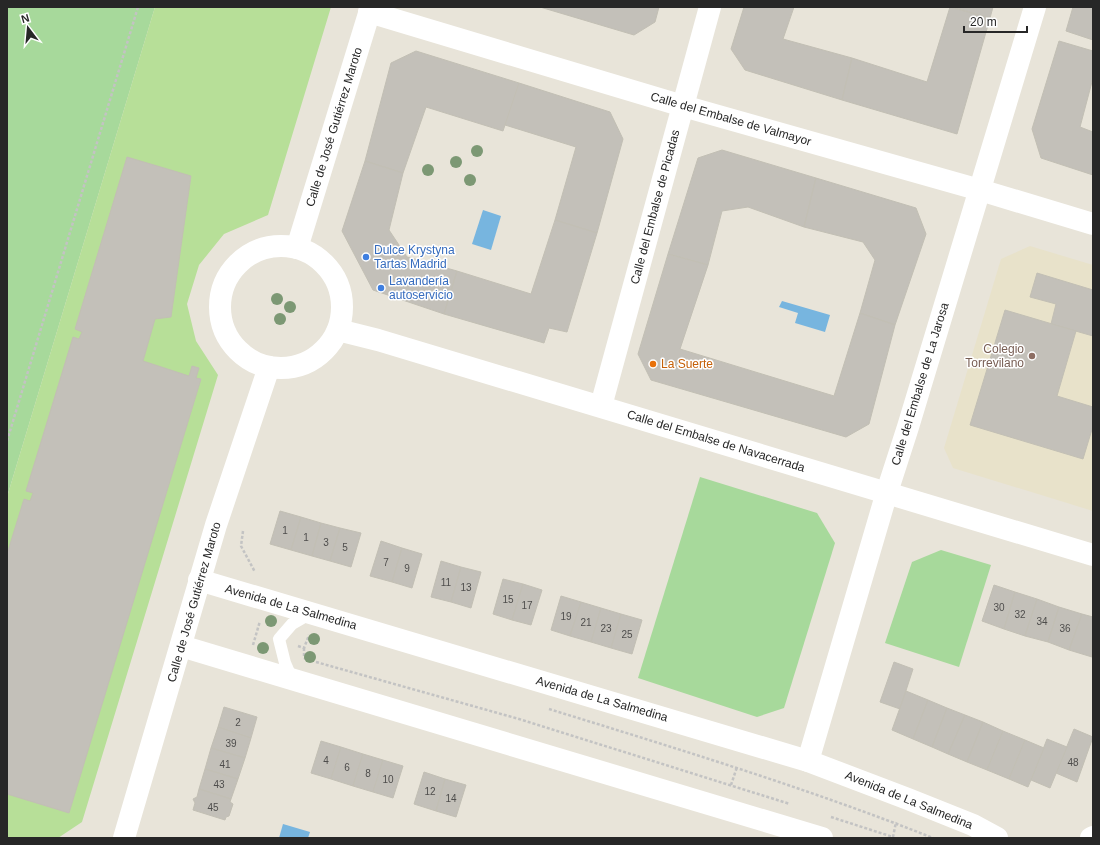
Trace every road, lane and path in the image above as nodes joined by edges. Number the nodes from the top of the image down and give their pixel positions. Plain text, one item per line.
1 (138, 7) edge
2 (710, 7) edge
3 (1035, 7) edge
4 (370, 10) edge
5 (683, 106) junction
6 (980, 190) junction
7 (1093, 224) edge
8 (297, 248) junction
9 (338, 330) junction
10 (269, 367) junction
11 (601, 406) junction
12 (7, 441) edge
13 (887, 492) junction
14 (1093, 555) edge
15 (200, 580) junction
16 (311, 613) junction
17 (260, 619) dead end
18 (316, 637) dead end
19 (181, 646) junction
20 (297, 646) dead end
21 (252, 647) dead end
22 (304, 648) junction
23 (292, 679) junction
24 (542, 706) dead end
25 (808, 761) junction
26 (737, 767) junction
27 (732, 785) junction
28 (797, 806) dead end
29 (827, 816) dead end
30 (896, 822) junction
31 (124, 838) edge
32 (822, 838) edge
33 (933, 838) edge
34 (997, 838) edge

1 - 12 path
2 - 5 street, Calle del Embalse de Picadas
3 - 6 street, Calle del Embalse de La Jarosa
4 - 5 street, Calle del Embalse de Valmayor
4 - 8 street, Calle de José Gutiérrez Maroto
5 - 6 street, Calle del Embalse de Valmayor
5 - 11 street, Calle del Embalse de Picadas
6 - 7 street, Calle del Embalse de Valmayor
6 - 13 street, Calle del Embalse de La Jarosa
8 - 9 street
8 - 10 street
9 - 10 street
9 - 11 street, Calle del Embalse de Navacerrada
10 - 15 street, Calle de José Gutiérrez Maroto
11 - 13 street, Calle del Embalse de Navacerrada
13 - 14 street, Calle del Embalse de Navacerrada
13 - 25 street, Calle del Embalse de La Jarosa
15 - 16 street, Avenida de La Salmedina
15 - 19 street, Calle de José Gutiérrez Maroto
16 - 23 lane
16 - 25 street, Avenida de La Salmedina
17 - 21 path
18 - 22 path
19 - 23 street
19 - 31 street, Calle de José Gutiérrez Maroto
20 - 22 path
22 - 27 path
23 - 32 street
24 - 26 path
25 - 34 street, Avenida de La Salmedina
26 - 27 path
26 - 30 path
27 - 28 path
29 - 30 path
30 - 33 path

